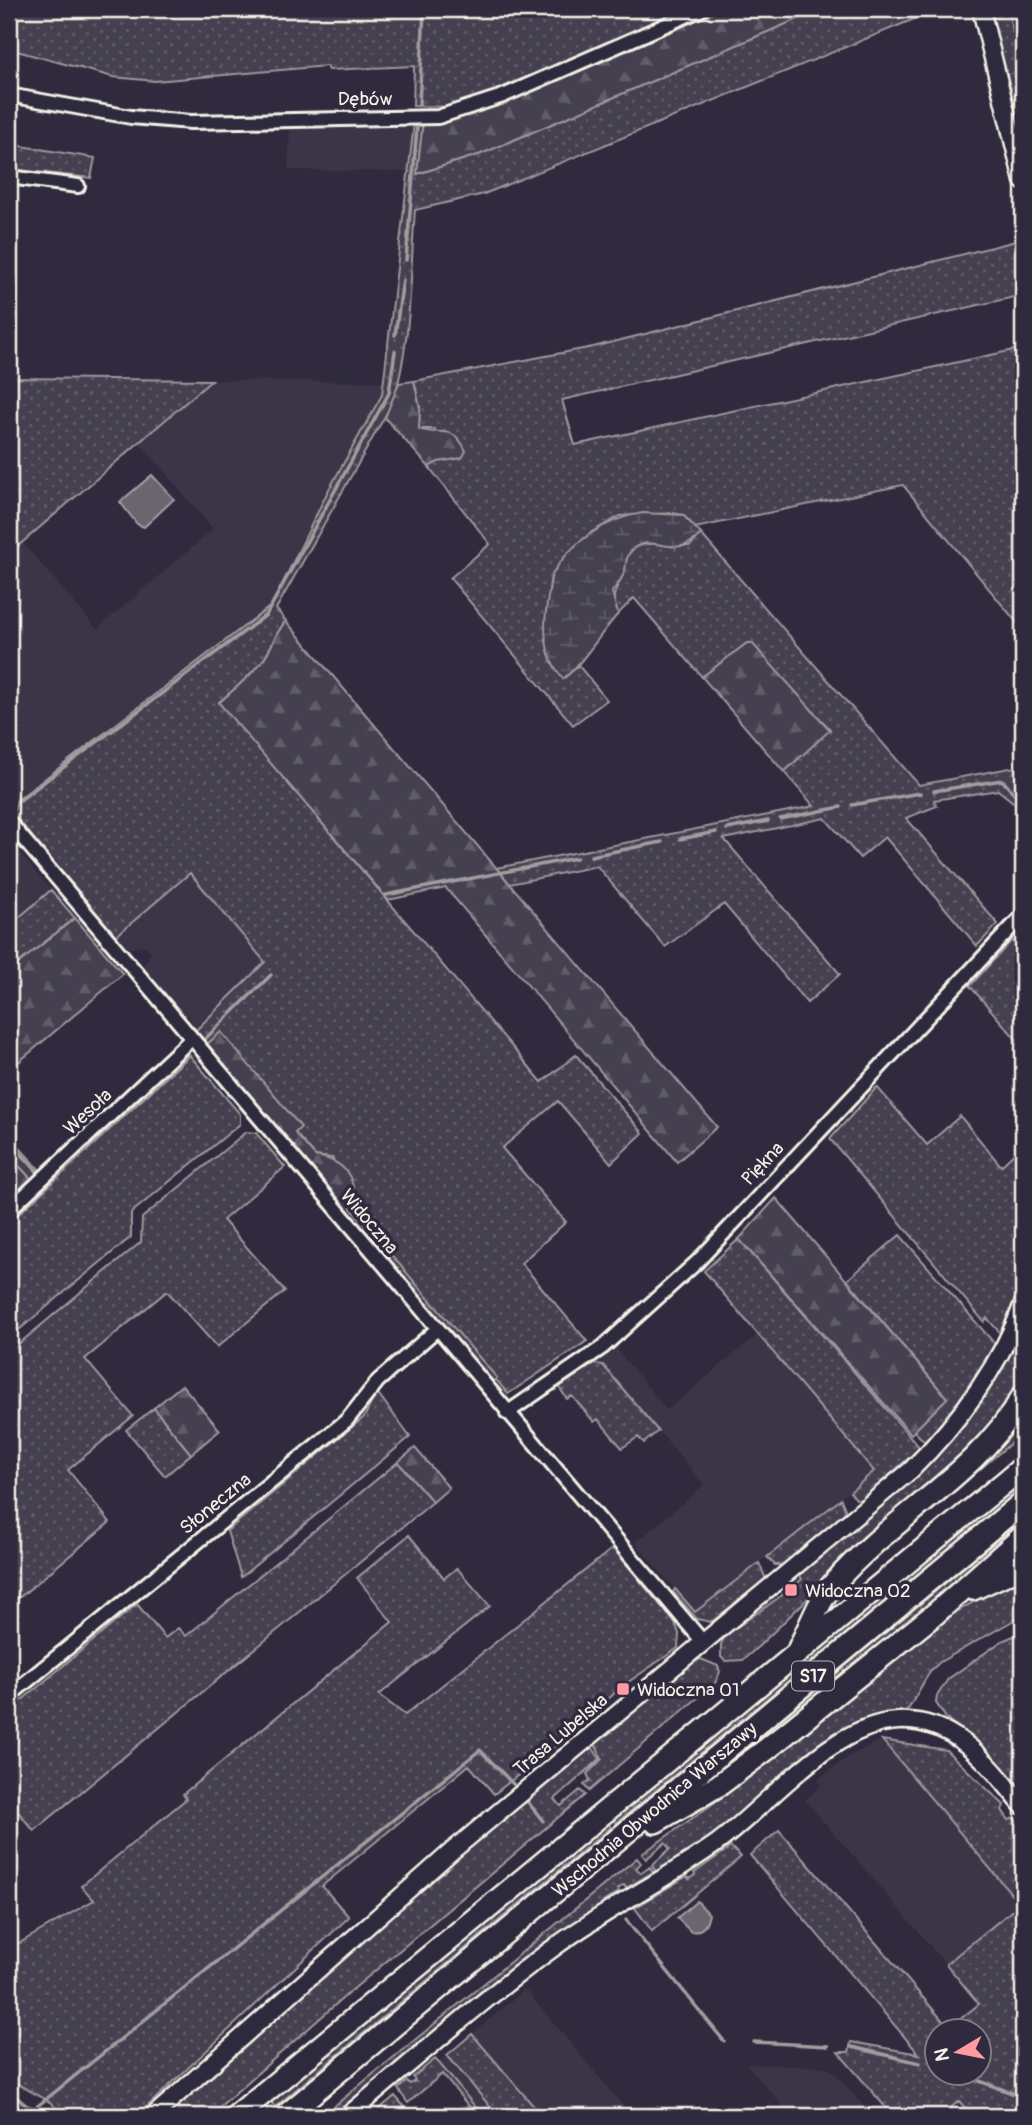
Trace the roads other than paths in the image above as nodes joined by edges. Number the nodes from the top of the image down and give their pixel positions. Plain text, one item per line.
1 (702, 9) edge
2 (981, 9) edge
3 (9, 95) edge
4 (9, 177) edge
5 (1023, 181) edge
6 (78, 186) dead end
7 (9, 822) edge
8 (1023, 915) edge
9 (191, 1039) junction
10 (9, 1210) edge
11 (1023, 1304) edge
12 (436, 1330) junction
13 (1023, 1396) edge
14 (507, 1413) junction
15 (1023, 1467) edge
16 (1023, 1502) edge
17 (1023, 1536) edge
18 (1023, 1566) edge
19 (936, 1613) junction
20 (704, 1643) junction
21 (795, 1657) junction
22 (9, 1696) edge
23 (1023, 1806) edge
24 (605, 1852) junction
25 (153, 2116) edge
26 (236, 2116) edge
27 (285, 2116) edge
28 (347, 2116) edge

1 - 3 street, Dębów
2 - 5 street
4 - 6 street
7 - 9 street, Widoczna
8 - 14 street, Piękna
9 - 10 street, Wesoła
9 - 12 street, Widoczna
11 - 20 street, Trasa Lubelska
12 - 14 street, Widoczna
12 - 22 street, Słoneczna
13 - 21 highway
14 - 20 street, Widoczna
15 - 21 highway, S17
16 - 24 highway, Wschodnia Obwodnica Warszawy / S17
17 - 19 highway
18 - 19 highway
19 - 24 highway
20 - 25 street, Trasa Lubelska
21 - 26 highway, Wschodnia Obwodnica Warszawy / S17
23 - 28 street
24 - 27 highway, Wschodnia Obwodnica Warszawy / S17

